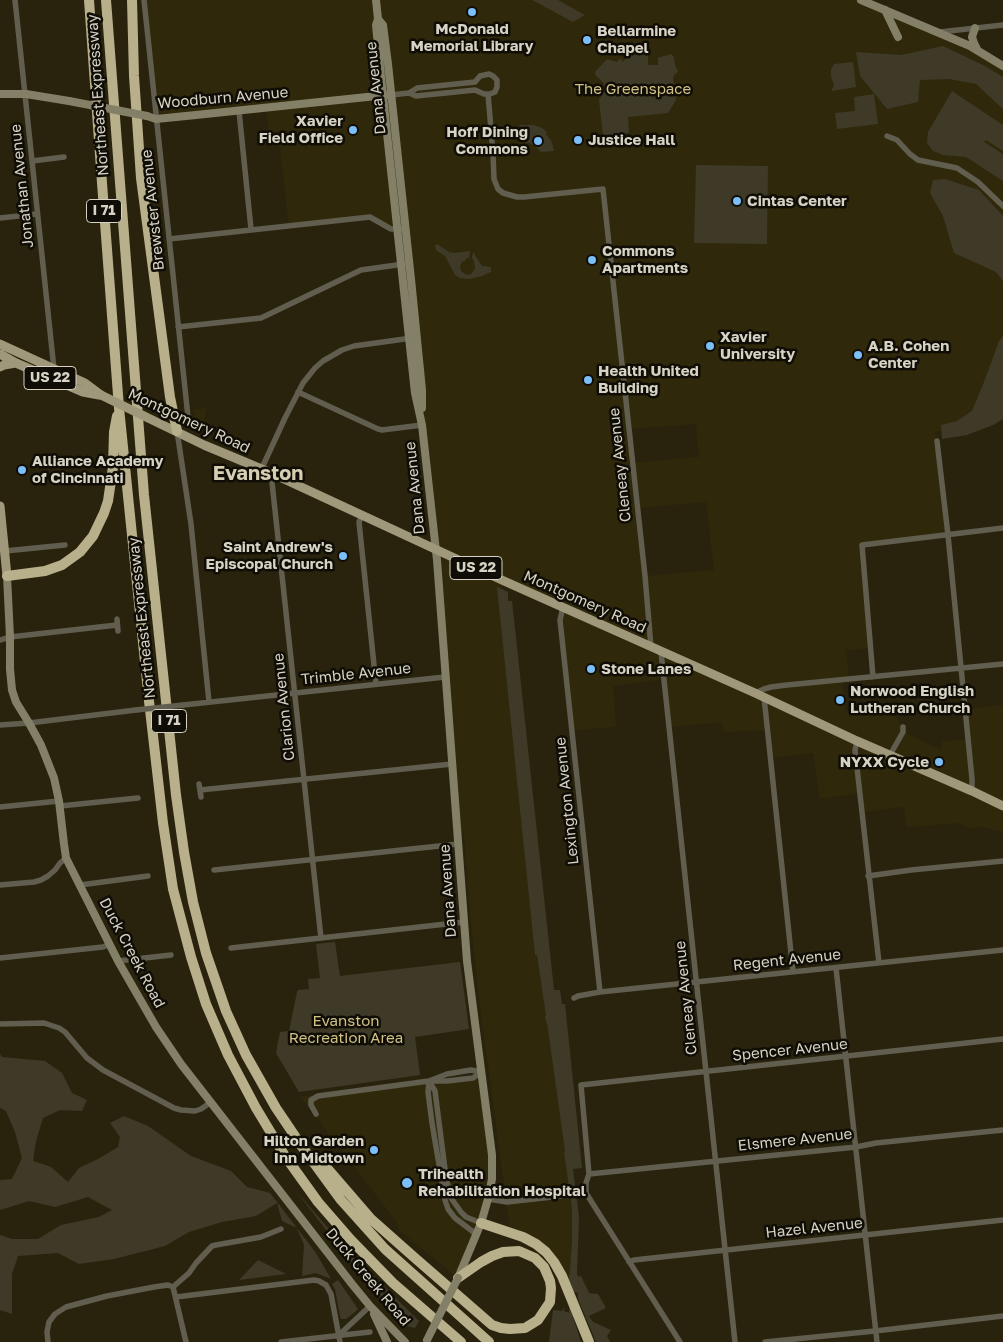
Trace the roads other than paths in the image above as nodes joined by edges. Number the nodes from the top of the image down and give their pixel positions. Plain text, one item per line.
1 (15, 0) edge
2 (89, 0) edge
3 (106, 0) edge
4 (132, 0) edge
5 (144, 0) edge
6 (376, 0) edge
7 (861, 0) edge
8 (886, 10) junction
9 (1003, 26) edge
10 (975, 28) junction
11 (938, 33) junction
12 (898, 37) dead end
13 (977, 49) junction
14 (1003, 66) edge
15 (409, 93) junction
16 (0, 94) edge
17 (26, 94) junction
18 (488, 94) junction
19 (387, 95) junction
20 (239, 111) junction
21 (156, 119) junction
22 (886, 136) dead end
23 (64, 157) dead end
24 (32, 161) junction
25 (1003, 206) edge
26 (37, 214) junction
27 (0, 218) edge
28 (251, 229) junction
29 (402, 229) junction
30 (169, 238) junction
31 (406, 264) junction
32 (178, 327) junction
33 (413, 338) junction
34 (0, 344) edge
35 (0, 354) edge
36 (16, 363) junction
37 (0, 367) edge
38 (54, 369) junction
39 (298, 392) junction
40 (101, 395) junction
41 (119, 408) junction
42 (188, 417) dead end
43 (422, 425) junction
44 (176, 431) junction
45 (936, 441) dead end
46 (261, 470) junction
47 (271, 474) junction
48 (0, 506) edge
49 (362, 516) junction
50 (1003, 528) edge
51 (948, 534) junction
52 (65, 545) dead end
53 (436, 550) junction
54 (5, 551) junction
55 (8, 576) junction
56 (563, 607) junction
57 (117, 625) dead end
58 (10, 637) junction
59 (0, 640) edge
60 (651, 647) junction
61 (661, 652) junction
62 (1003, 664) edge
63 (961, 668) junction
64 (873, 676) junction
65 (445, 677) junction
66 (376, 684) junction
67 (295, 693) junction
68 (759, 695) junction
69 (209, 702) junction
70 (29, 722) junction
71 (0, 724) edge
72 (903, 727) dead end
73 (857, 741) junction
74 (890, 755) junction
75 (452, 764) junction
76 (304, 779) junction
77 (972, 791) junction
78 (201, 797) dead end
79 (138, 798) dead end
80 (60, 804) junction
81 (1003, 806) edge
82 (0, 807) edge
83 (458, 844) junction
84 (66, 858) junction
85 (312, 859) junction
86 (1003, 861) edge
87 (214, 870) dead end
88 (148, 876) dead end
89 (868, 876) junction
90 (0, 885) edge
91 (80, 885) junction
92 (464, 922) junction
93 (321, 938) junction
94 (110, 944) junction
95 (231, 948) dead end
96 (1003, 950) edge
97 (170, 955) dead end
98 (0, 958) edge
99 (118, 961) junction
100 (878, 963) junction
101 (836, 968) junction
102 (793, 972) junction
103 (697, 983) junction
104 (600, 992) junction
105 (574, 998) dead end
106 (0, 1024) edge
107 (1003, 1040) edge
108 (846, 1056) junction
109 (481, 1072) junction
110 (707, 1072) junction
111 (429, 1081) junction
112 (211, 1102) junction
113 (316, 1114) dead end
114 (1003, 1130) edge
115 (856, 1147) junction
116 (312, 1160) junction
117 (717, 1160) junction
118 (589, 1174) junction
119 (570, 1195) dead end
120 (488, 1199) junction
121 (1003, 1220) edge
122 (481, 1223) junction
123 (281, 1230) dead end
124 (476, 1234) junction
125 (866, 1234) junction
126 (726, 1250) junction
127 (629, 1262) junction
128 (458, 1278) junction
129 (173, 1287) junction
130 (176, 1297) junction
131 (370, 1306) junction
132 (1003, 1316) edge
133 (875, 1331) junction
134 (370, 1332) dead end
135 (340, 1339) edge
136 (426, 1341) edge
137 (48, 1342) edge
138 (186, 1342) edge
139 (281, 1342) edge
140 (387, 1342) edge
141 (405, 1342) edge
142 (461, 1342) edge
143 (489, 1342) edge
144 (589, 1342) edge
145 (680, 1342) edge
146 (735, 1342) edge
147 (765, 1342) edge
148 (876, 1342) edge

1 - 17 street, Jonathan Avenue
2 - 41 highway, Northeast Expressway / I 71
3 - 116 highway, Northeast Expressway / I 71
4 - 44 highway
5 - 21 street, Brewster Avenue
6 - 19 street, Dana Avenue
7 - 8 street
8 - 11 street
8 - 12 street
9 - 10 street
10 - 11 street
10 - 13 street
11 - 13 street
13 - 14 street
15 - 18 street
15 - 18 street
15 - 19 street
16 - 17 street, Woodburn Avenue
17 - 21 street, Woodburn Avenue, bridge
17 - 24 street, Jonathan Avenue
18 - 60 street, Cleneay Avenue
19 - 20 street, Woodburn Avenue
19 - 29 street, Dana Avenue
20 - 21 street, Woodburn Avenue
20 - 28 street
21 - 30 street, Brewster Avenue
22 - 25 street
23 - 24 street
24 - 26 street, Jonathan Avenue
26 - 27 street
26 - 38 street, Jonathan Avenue
28 - 29 street
28 - 30 street
29 - 31 street, Dana Avenue
30 - 32 street, Brewster Avenue
31 - 32 street
31 - 33 street, Dana Avenue
32 - 42 street, Brewster Avenue
33 - 39 street
33 - 43 street, Dana Avenue
34 - 38 main road, Montgomery Road / US 22
35 - 36 main road, Montgomery Road / US 22
36 - 37 main road
36 - 40 main road, Montgomery Road / US 22
38 - 40 main road, Montgomery Road / US 22
39 - 43 street
39 - 46 street
40 - 44 main road, Montgomery Road / US 22, bridge
41 - 55 highway
41 - 142 highway, Northeast Expressway / I 71
43 - 53 street, Dana Avenue
44 - 46 main road, Montgomery Road / US 22
44 - 69 street
45 - 51 street
46 - 47 main road, Montgomery Road / US 22
47 - 49 main road, Montgomery Road / US 22
47 - 67 street, Clarion Avenue
48 - 54 main road, Duck Creek Road
49 - 53 main road, Montgomery Road / US 22
49 - 66 street
50 - 51 street
51 - 63 street
51 - 64 street
52 - 54 street
53 - 56 main road, Montgomery Road / US 22
53 - 65 street, Dana Avenue
54 - 55 main road, Duck Creek Road
55 - 58 street, Duck Creek Road
56 - 60 main road, Montgomery Road / US 22
56 - 104 street, Lexington Avenue
57 - 58 street
58 - 59 street
58 - 70 street, Duck Creek Road
60 - 61 main road, Montgomery Road / US 22
61 - 68 main road, Montgomery Road / US 22
61 - 103 street, Cleneay Avenue
62 - 63 street
63 - 64 street
63 - 77 street
64 - 68 street
65 - 66 street, Trimble Avenue
65 - 75 street, Dana Avenue
66 - 67 street, Trimble Avenue
67 - 69 street, Trimble Avenue
67 - 76 street, Clarion Avenue
68 - 73 main road, Montgomery Road / US 22
68 - 102 street
69 - 70 street, Trimble Avenue, bridge
70 - 71 street, Trimble Avenue
70 - 80 street, Duck Creek Road
72 - 74 street
73 - 74 main road, Montgomery Road / US 22
73 - 89 street
74 - 77 main road, Montgomery Road / US 22
75 - 76 street
75 - 83 street, Dana Avenue
76 - 78 street
76 - 85 street, Clarion Avenue
77 - 81 main road, Montgomery Road / US 22
79 - 80 street
80 - 82 street
80 - 84 street, Duck Creek Road
83 - 85 street
83 - 92 street, Dana Avenue
84 - 90 street
84 - 91 street, Duck Creek Road
85 - 87 street
85 - 93 street, Clarion Avenue
86 - 89 street
88 - 91 street
89 - 100 street
91 - 94 street, Duck Creek Road
92 - 93 street
92 - 109 street, Dana Avenue
93 - 95 street
94 - 98 street
94 - 99 street, Duck Creek Road
96 - 100 street, Regent Avenue
97 - 99 street
99 - 112 street, Duck Creek Road
100 - 101 street, Regent Avenue
101 - 102 street, Regent Avenue
101 - 108 street
102 - 103 street, Regent Avenue
103 - 104 street, Regent Avenue
103 - 110 street, Cleneay Avenue
104 - 105 street, Regent Avenue
106 - 112 street
107 - 108 street, Spencer Avenue
108 - 110 street, Spencer Avenue
108 - 115 street
109 - 111 street
109 - 120 street, Dana Avenue
110 - 117 street, Cleneay Avenue
110 - 118 street, Spencer Avenue
111 - 113 street
111 - 122 street
111 - 124 street
112 - 131 street, Duck Creek Road
114 - 115 street, Elsmere Avenue
115 - 117 street, Elsmere Avenue
115 - 125 street
116 - 128 highway
116 - 143 highway, Northeast Expressway / I 71
117 - 118 street, Elsmere Avenue
117 - 126 street, Cleneay Avenue
118 - 127 street
119 - 120 street
120 - 122 street, Dana Avenue
121 - 125 street, Hazel Avenue
122 - 124 street, Dana Avenue
122 - 144 highway
123 - 129 street
124 - 128 street, Dana Avenue
125 - 126 street, Hazel Avenue
125 - 133 street
126 - 127 street, Hazel Avenue
126 - 146 street, Cleneay Avenue
127 - 145 street
128 - 136 street, Dana Avenue, bridge
129 - 130 street
129 - 137 street
130 - 135 street
130 - 138 street
131 - 135 street
131 - 140 street
131 - 141 street, Duck Creek Road
132 - 133 street
133 - 147 street
133 - 148 street
134 - 135 street
135 - 139 street

